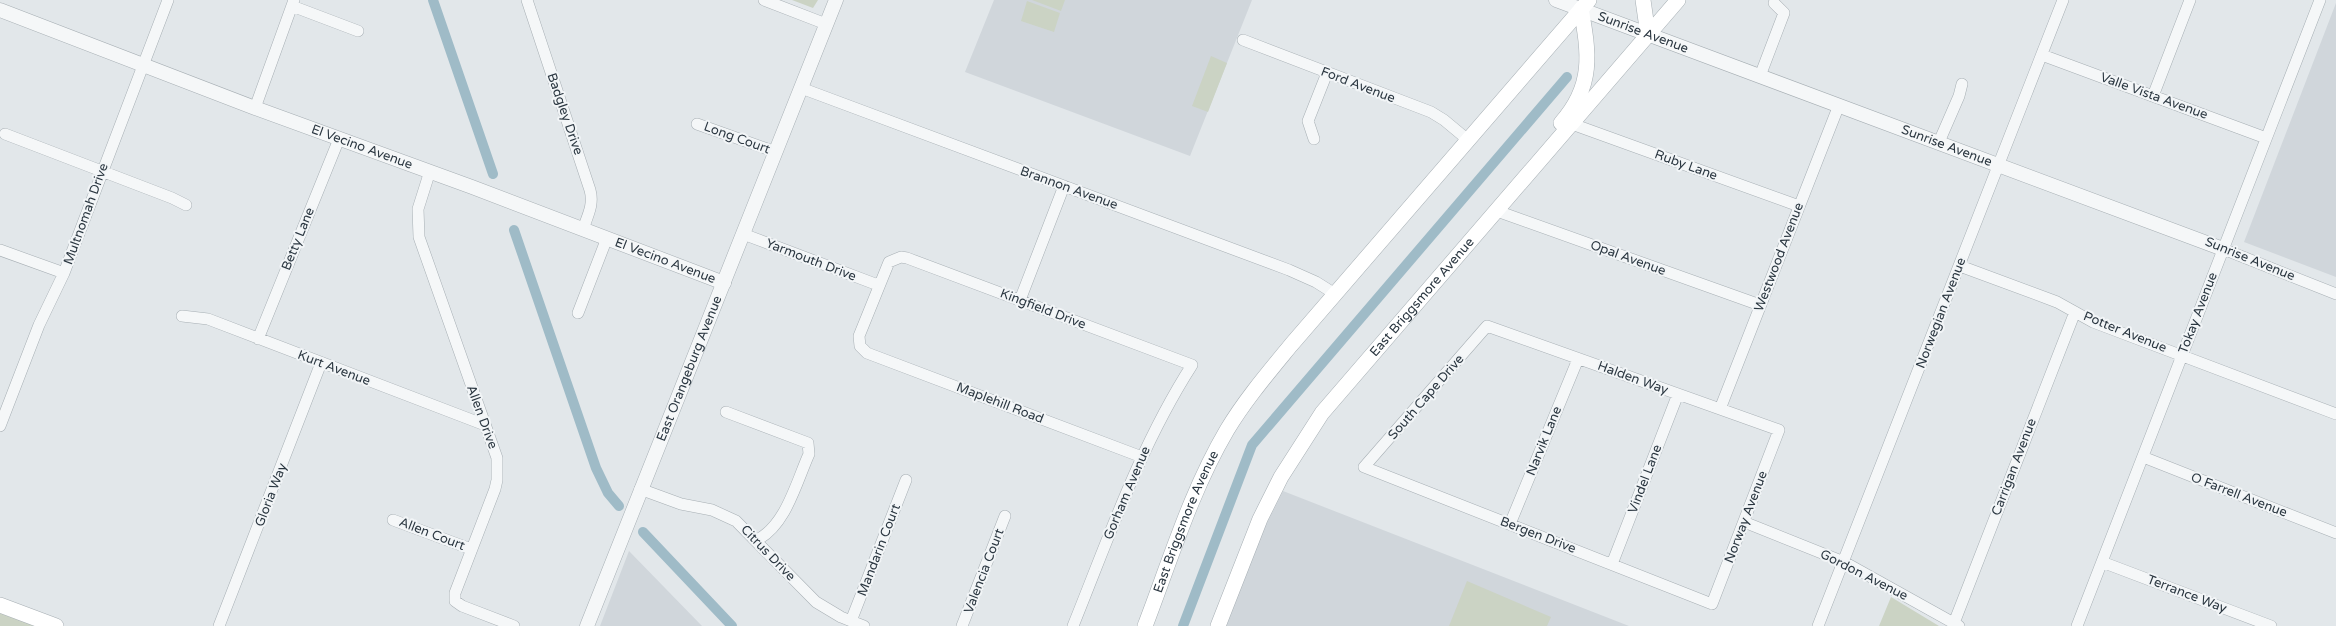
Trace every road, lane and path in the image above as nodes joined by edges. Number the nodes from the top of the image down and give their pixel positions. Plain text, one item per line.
1 (168, 0) edge
2 (526, 0) edge
3 (764, 0) edge
4 (836, 0) edge
5 (1556, 0) edge
6 (1643, 0) edge
7 (1678, 0) edge
8 (2063, 0) edge
9 (2190, 0) edge
10 (2320, 0) edge
11 (293, 3) edge
12 (1774, 3) dead end
13 (1585, 5) edge
14 (0, 10) edge
15 (826, 24) junction
16 (358, 31) dead end
17 (1648, 35) junction
18 (1243, 40) dead end
19 (2042, 55) junction
20 (144, 64) junction
21 (1327, 73) junction
22 (1760, 76) junction
23 (1962, 84) dead end
24 (801, 88) junction
25 (2153, 96) junction
26 (1839, 105) junction
27 (255, 108) junction
28 (697, 124) dead end
29 (1572, 124) junction
30 (5, 134) dead end
31 (2266, 138) junction
32 (339, 139) junction
33 (1314, 139) dead end
34 (1468, 140) junction
35 (1939, 142) junction
36 (776, 152) junction
37 (1999, 164) junction
38 (1532, 170) junction
39 (101, 171) junction
40 (430, 172) junction
41 (1064, 186) junction
42 (186, 205) dead end
43 (1799, 206) junction
44 (1496, 211) junction
45 (583, 229) junction
46 (743, 234) junction
47 (607, 238) junction
48 (2223, 249) junction
49 (0, 250) edge
50 (1960, 266) junction
51 (64, 273) junction
52 (724, 283) junction
53 (878, 285) junction
54 (1335, 294) junction
55 (2336, 294) edge
56 (1020, 300) junction
57 (1760, 305) junction
58 (2074, 312) junction
59 (578, 313) dead end
60 (182, 316) dead end
61 (1487, 326) joint
62 (258, 339) junction
63 (2182, 355) junction
64 (1578, 358) junction
65 (321, 363) junction
66 (1192, 365) joint
67 (1678, 394) junction
68 (1720, 409) junction
69 (726, 412) dead end
70 (2336, 414) edge
71 (485, 425) junction
72 (0, 426) edge
73 (1779, 430) joint
74 (1142, 457) junction
75 (2142, 457) junction
76 (1364, 468) joint
77 (906, 480) dead end
78 (640, 489) junction
79 (1005, 516) dead end
80 (393, 520) dead end
81 (1744, 522) junction
82 (1510, 524) junction
83 (2336, 533) edge
84 (757, 540) junction
85 (471, 549) junction
86 (1844, 562) junction
87 (2102, 562) junction
88 (1612, 564) junction
89 (1712, 604) joint
90 (0, 605) edge
91 (851, 621) junction
92 (1956, 625) edge
93 (56, 626) edge
94 (219, 626) edge
95 (514, 626) edge
96 (587, 626) edge
97 (864, 626) edge
98 (962, 626) edge
99 (1073, 626) edge
100 (1145, 626) edge
101 (1218, 626) edge
102 (1818, 626) edge
103 (2077, 626) edge
104 (2271, 626) edge

1 - 20 street, Multnomah Drive
2 - 45 street, Badgley Drive
3 - 15 street
4 - 15 street, East Orangeburg Avenue
5 - 13 street, Sunrise Avenue
6 - 17 main road
7 - 17 main road, East Briggsmore Avenue
8 - 19 street, Norwegian Avenue
9 - 25 street
10 - 31 street, Tokay Avenue
11 - 16 street
11 - 27 street
12 - 22 street
13 - 17 street, Sunrise Avenue
13 - 34 main road, East Briggsmore Avenue
13 - 38 main road
14 - 20 street, El Vecino Avenue
15 - 24 street, East Orangeburg Avenue
17 - 22 street, Sunrise Avenue
17 - 29 main road, East Briggsmore Avenue
18 - 21 street, Ford Avenue
19 - 25 street, Valle Vista Avenue
19 - 37 street, Norwegian Avenue
20 - 27 street, El Vecino Avenue
20 - 39 street, Multnomah Drive
21 - 33 street
21 - 34 street, Ford Avenue
22 - 26 street, Sunrise Avenue
23 - 35 street
24 - 36 street, East Orangeburg Avenue
24 - 41 street, Brannon Avenue
25 - 31 street, Valle Vista Avenue
26 - 35 street, Sunrise Avenue
26 - 43 street, Westwood Avenue
27 - 32 street, El Vecino Avenue
28 - 36 street, Long Court
29 - 38 main road, East Briggsmore Avenue
29 - 43 street, Ruby Lane
30 - 39 street
31 - 48 street, Tokay Avenue
32 - 40 street, El Vecino Avenue
32 - 62 street, Betty Lane
34 - 54 main road, East Briggsmore Avenue
35 - 37 street, Sunrise Avenue
36 - 46 street, East Orangeburg Avenue
37 - 48 street, Sunrise Avenue
37 - 50 street, Norwegian Avenue
38 - 44 main road, East Briggsmore Avenue
39 - 42 street
39 - 51 street, Multnomah Drive
40 - 45 street, El Vecino Avenue
40 - 71 street, Allen Drive
41 - 54 street, Brannon Avenue
41 - 56 street
43 - 57 street, Westwood Avenue
44 - 57 street, Opal Avenue
44 - 101 main road, East Briggsmore Avenue
45 - 47 street, El Vecino Avenue
46 - 52 street, East Orangeburg Avenue
46 - 53 street, Yarmouth Drive
47 - 52 street, El Vecino Avenue
47 - 59 street
48 - 55 street, Sunrise Avenue
48 - 63 street, Tokay Avenue
49 - 51 street
50 - 58 street, Potter Avenue
50 - 86 street, Norwegian Avenue
51 - 72 street, Multnomah Drive
52 - 78 street, East Orangeburg Avenue
53 - 56 street, Kingfield Drive
53 - 74 street, Maplehill Road
54 - 100 main road, East Briggsmore Avenue
56 - 66 street, Kingfield Drive
57 - 68 street, Westwood Avenue
58 - 63 street, Potter Avenue
58 - 92 street, Carrigan Avenue
60 - 62 street, Kurt Avenue
61 - 64 street, Halden Way
61 - 76 street, South Cape Drive
62 - 65 street, Kurt Avenue
63 - 70 street, Potter Avenue
63 - 75 street, Tokay Avenue
64 - 67 street, Halden Way
64 - 82 street, Narvik Lane
65 - 71 street, Kurt Avenue
65 - 94 street, Gloria Way
66 - 74 street, Gorham Avenue
67 - 68 street, Halden Way
67 - 88 street, Vindel Lane
68 - 73 street, Halden Way
69 - 84 street
71 - 85 street, Allen Drive
73 - 81 street, Norway Avenue
74 - 99 street, Gorham Avenue
75 - 83 street, O Farrell Avenue
75 - 87 street, Tokay Avenue
76 - 82 street, Bergen Drive
77 - 91 street, Mandarin Court
78 - 84 street, Citrus Drive
78 - 96 street, East Orangeburg Avenue
79 - 98 street, Valencia Court
80 - 85 street, Allen Court
81 - 86 street, Gordon Avenue
81 - 89 street, Norway Avenue
82 - 88 street, Bergen Drive
84 - 91 street, Citrus Drive
85 - 95 street, Allen Drive
86 - 92 street, Gordon Avenue
86 - 102 street, Norwegian Avenue
87 - 103 street, Tokay Avenue
87 - 104 street, Terrance Way
88 - 89 street, Bergen Drive
90 - 93 main road
91 - 97 street, Citrus Drive

